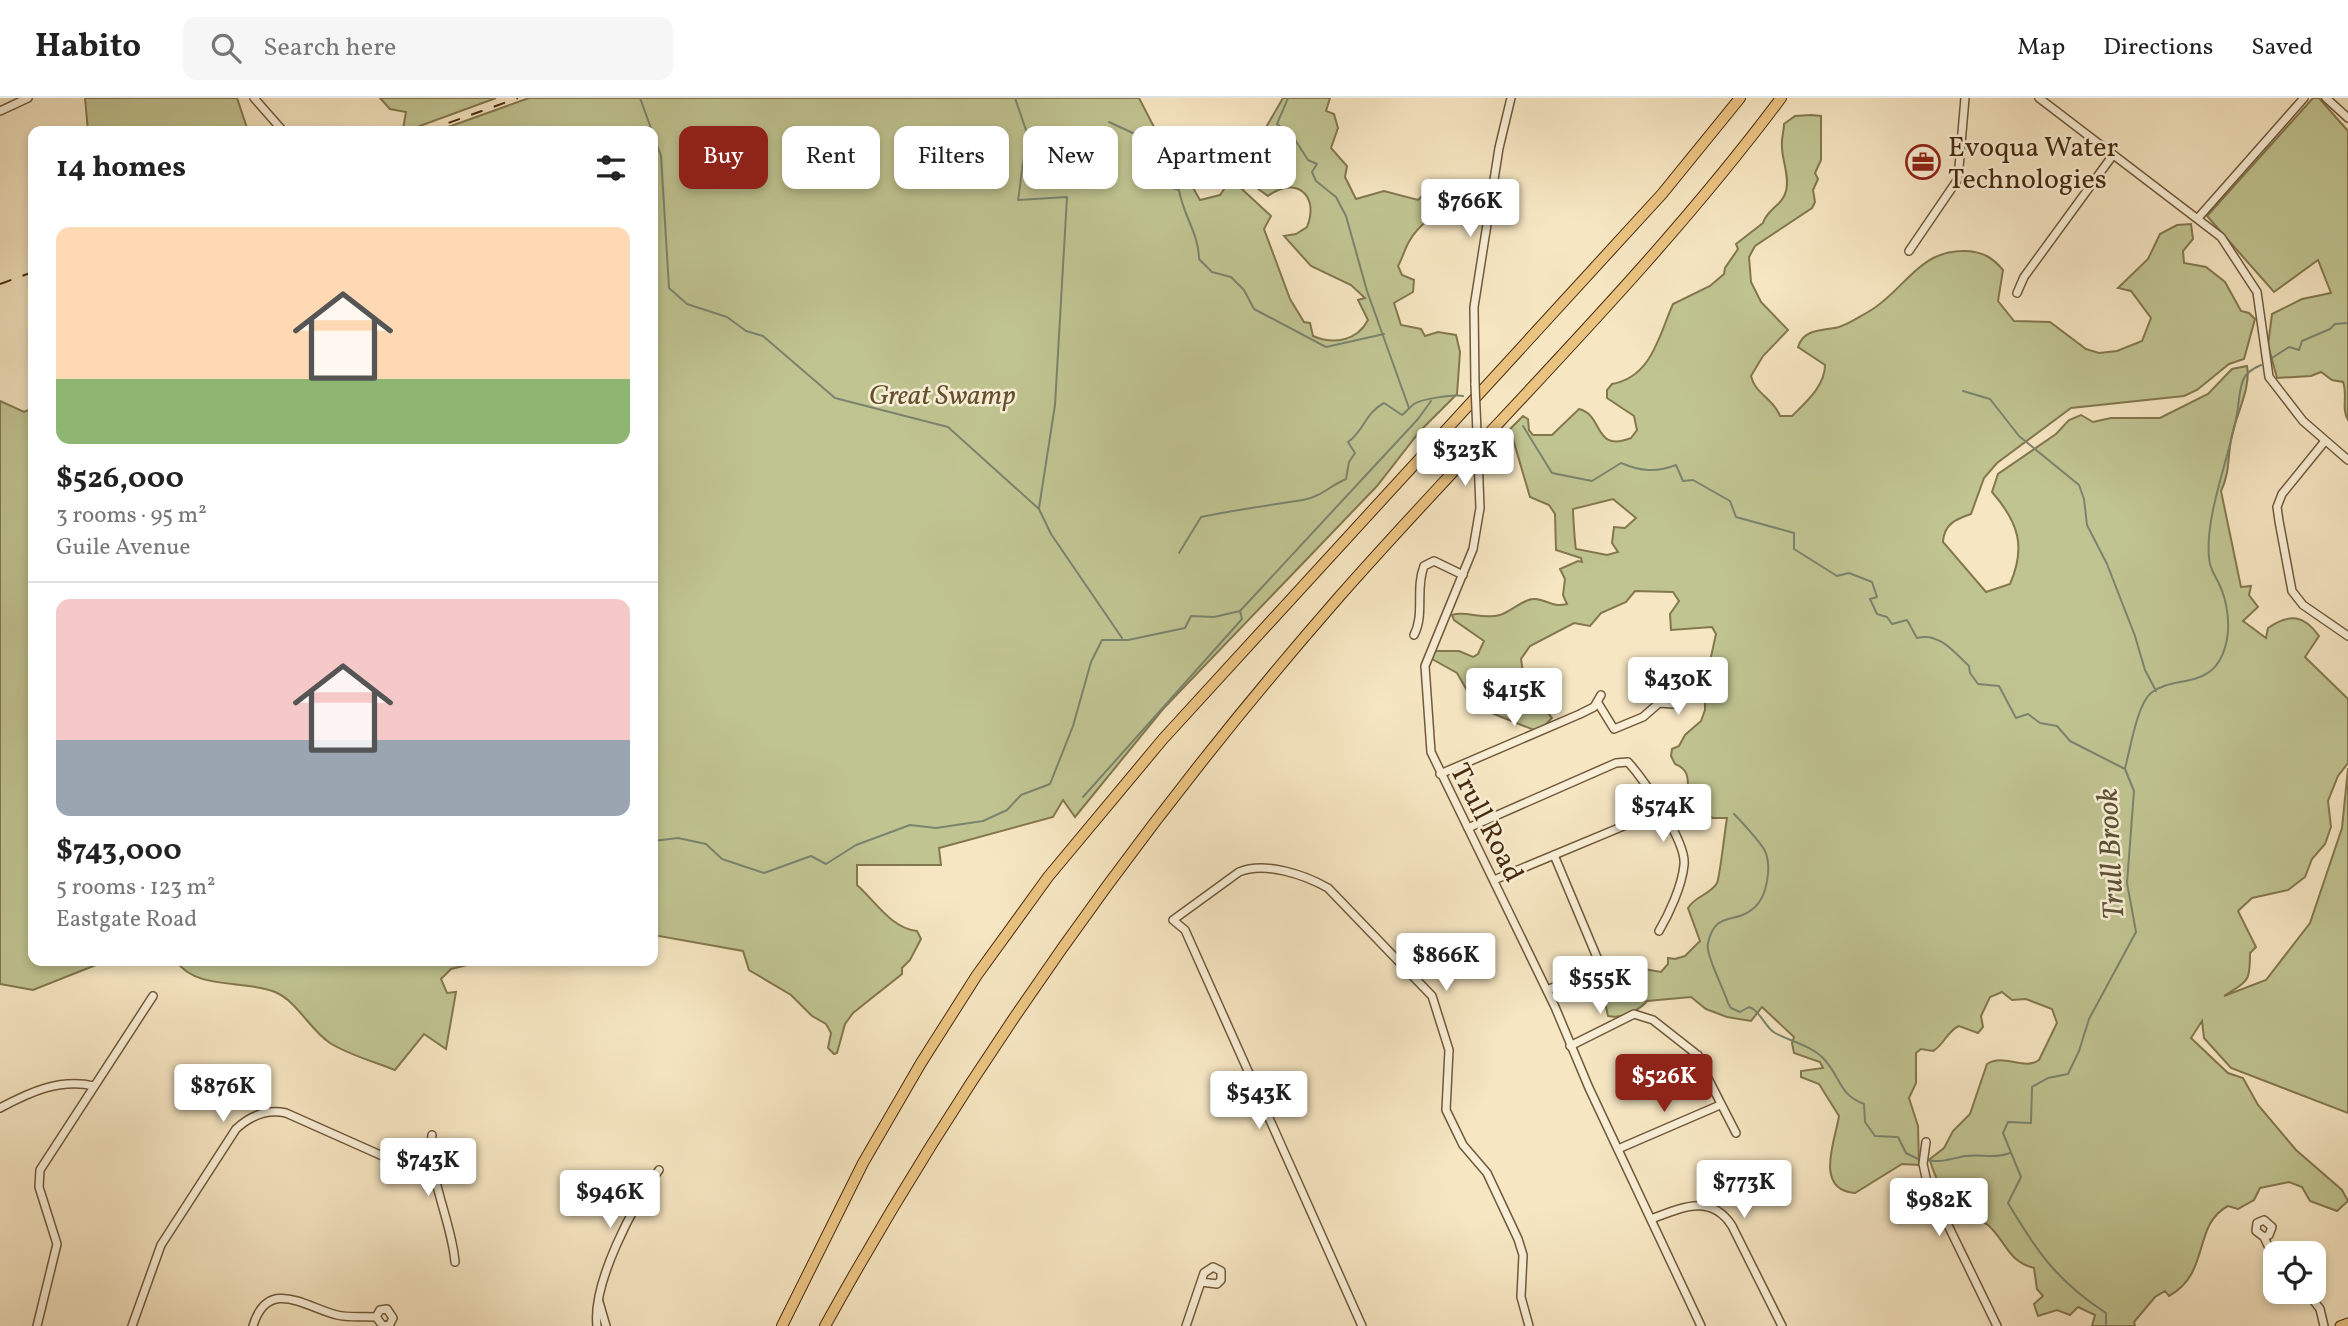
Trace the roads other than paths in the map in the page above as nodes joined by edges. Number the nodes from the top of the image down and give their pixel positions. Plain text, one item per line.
1 (1, 98) edge
2 (28, 98) edge
3 (254, 98) edge
4 (1511, 98) edge
5 (1733, 98) edge
6 (1740, 98) edge
7 (1781, 98) edge
8 (1965, 98) edge
9 (2039, 98) edge
10 (2304, 98) edge
11 (2326, 98) edge
12 (3, 110) edge
13 (2348, 118) edge
14 (278, 126) edge
15 (2113, 155) junction
16 (1683, 170) junction
17 (2198, 218) junction
18 (1909, 251) dead end
19 (2017, 293) dead end
20 (2325, 441) junction
21 (2348, 460) edge
22 (1464, 575) junction
23 (1414, 635) dead end
24 (2348, 636) edge
25 (1601, 695) dead end
26 (1659, 703) dead end
27 (1598, 704) junction
28 (1440, 774) junction
29 (1662, 810) junction
30 (1468, 828) junction
31 (1554, 856) junction
32 (1494, 880) junction
33 (1659, 931) dead end
34 (1547, 990) junction
35 (153, 996) dead end
36 (1570, 1046) junction
37 (1698, 1055) junction
38 (1661, 1069) dead end
39 (94, 1086) junction
40 (1720, 1105) junction
41 (0, 1108) edge
42 (1736, 1133) dead end
43 (432, 1135) dead end
44 (1926, 1142) dead end
45 (1618, 1149) junction
46 (432, 1157) junction
47 (659, 1170) dead end
48 (1651, 1219) junction
49 (2264, 1237) dead end
50 (2266, 1241) edge
51 (455, 1262) dead end
52 (1201, 1282) dead end
53 (599, 1302) junction
54 (2316, 1304) edge
55 (376, 1317) dead end
56 (2348, 1324) edge
57 (37, 1326) edge
58 (132, 1326) edge
59 (253, 1326) edge
60 (597, 1326) edge
61 (606, 1326) edge
62 (782, 1326) edge
63 (825, 1326) edge
64 (1186, 1326) edge
65 (1362, 1326) edge
66 (1529, 1326) edge
67 (1701, 1326) edge
68 (1782, 1326) edge
69 (1997, 1326) edge
70 (2324, 1326) edge
71 (2340, 1326) edge

1 - 12 street
2 - 12 street
3 - 14 street
4 - 22 street, Trull Road, bridge
5 - 16 highway
6 - 16 highway
7 - 63 highway
8 - 18 street
9 - 15 street
10 - 17 street
11 - 13 street
15 - 17 street
15 - 19 street
16 - 62 highway
17 - 20 street
20 - 21 street
20 - 24 street
22 - 23 street
22 - 28 street, Trull Road
25 - 27 street
26 - 27 street
27 - 28 street
28 - 30 street, Trull Road
29 - 30 street
29 - 31 street
29 - 33 street
30 - 32 street, Trull Road
31 - 32 street
31 - 34 street
32 - 34 street, Trull Road
34 - 36 street, Trull Road
35 - 39 street
36 - 37 street
36 - 45 street, Trull Road
37 - 38 street
37 - 40 street
39 - 41 street
39 - 57 street
40 - 42 street
40 - 45 street
43 - 46 street
44 - 69 street
45 - 48 street, Trull Road
46 - 51 street
46 - 58 street
47 - 53 street
48 - 67 street, Trull Road
48 - 68 street
49 - 50 street
52 - 64 street
53 - 60 street
53 - 61 street
54 - 70 street
55 - 59 street
56 - 71 main road
65 - 66 street

